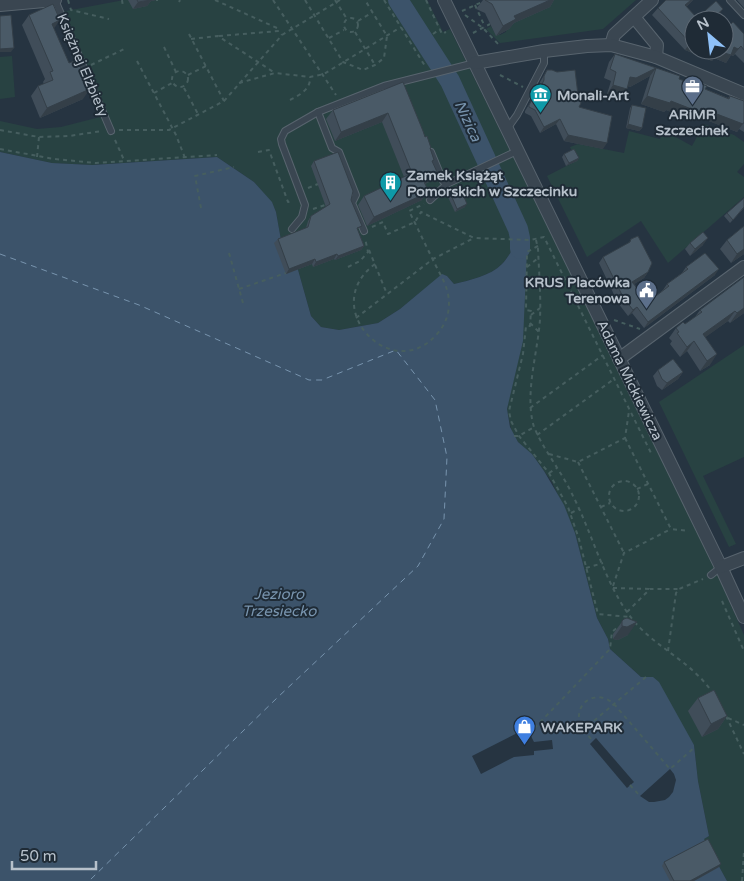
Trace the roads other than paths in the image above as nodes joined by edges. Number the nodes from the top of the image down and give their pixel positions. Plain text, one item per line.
1 (55, 0) edge
2 (444, 0) edge
3 (652, 0) edge
4 (730, 0) edge
5 (0, 4) edge
6 (744, 15) edge
7 (634, 17) junction
8 (611, 45) junction
9 (544, 52) junction
10 (656, 57) junction
11 (474, 64) junction
12 (403, 81) junction
13 (406, 88) edge
14 (744, 94) edge
15 (318, 112) junction
16 (507, 129) junction
17 (111, 130) road end
18 (428, 144) edge
19 (517, 151) junction
20 (447, 184) junction
21 (430, 200) edge
22 (292, 229) dead end
23 (364, 231) edge
24 (744, 267) edge
25 (619, 359) junction
26 (744, 558) edge
27 (721, 567) junction
28 (711, 575) road end
29 (744, 618) edge

1 - 5 street
1 - 17 lane, Księżnej Elżbiety
2 - 11 street, Adama Mickiewicza
3 - 7 street
4 - 6 lane
7 - 8 street
7 - 10 street
8 - 9 street
8 - 10 street
9 - 11 street
9 - 16 lane
10 - 14 street
11 - 12 lane
11 - 16 street, Adama Mickiewicza
12 - 13 lane
12 - 15 lane
15 - 22 lane
15 - 23 lane
16 - 19 street, Adama Mickiewicza
18 - 20 lane
19 - 20 lane
19 - 25 street, Adama Mickiewicza
20 - 21 lane
24 - 25 street
25 - 27 street, Adama Mickiewicza
26 - 27 street
27 - 28 lane
27 - 29 street, Adama Mickiewicza

